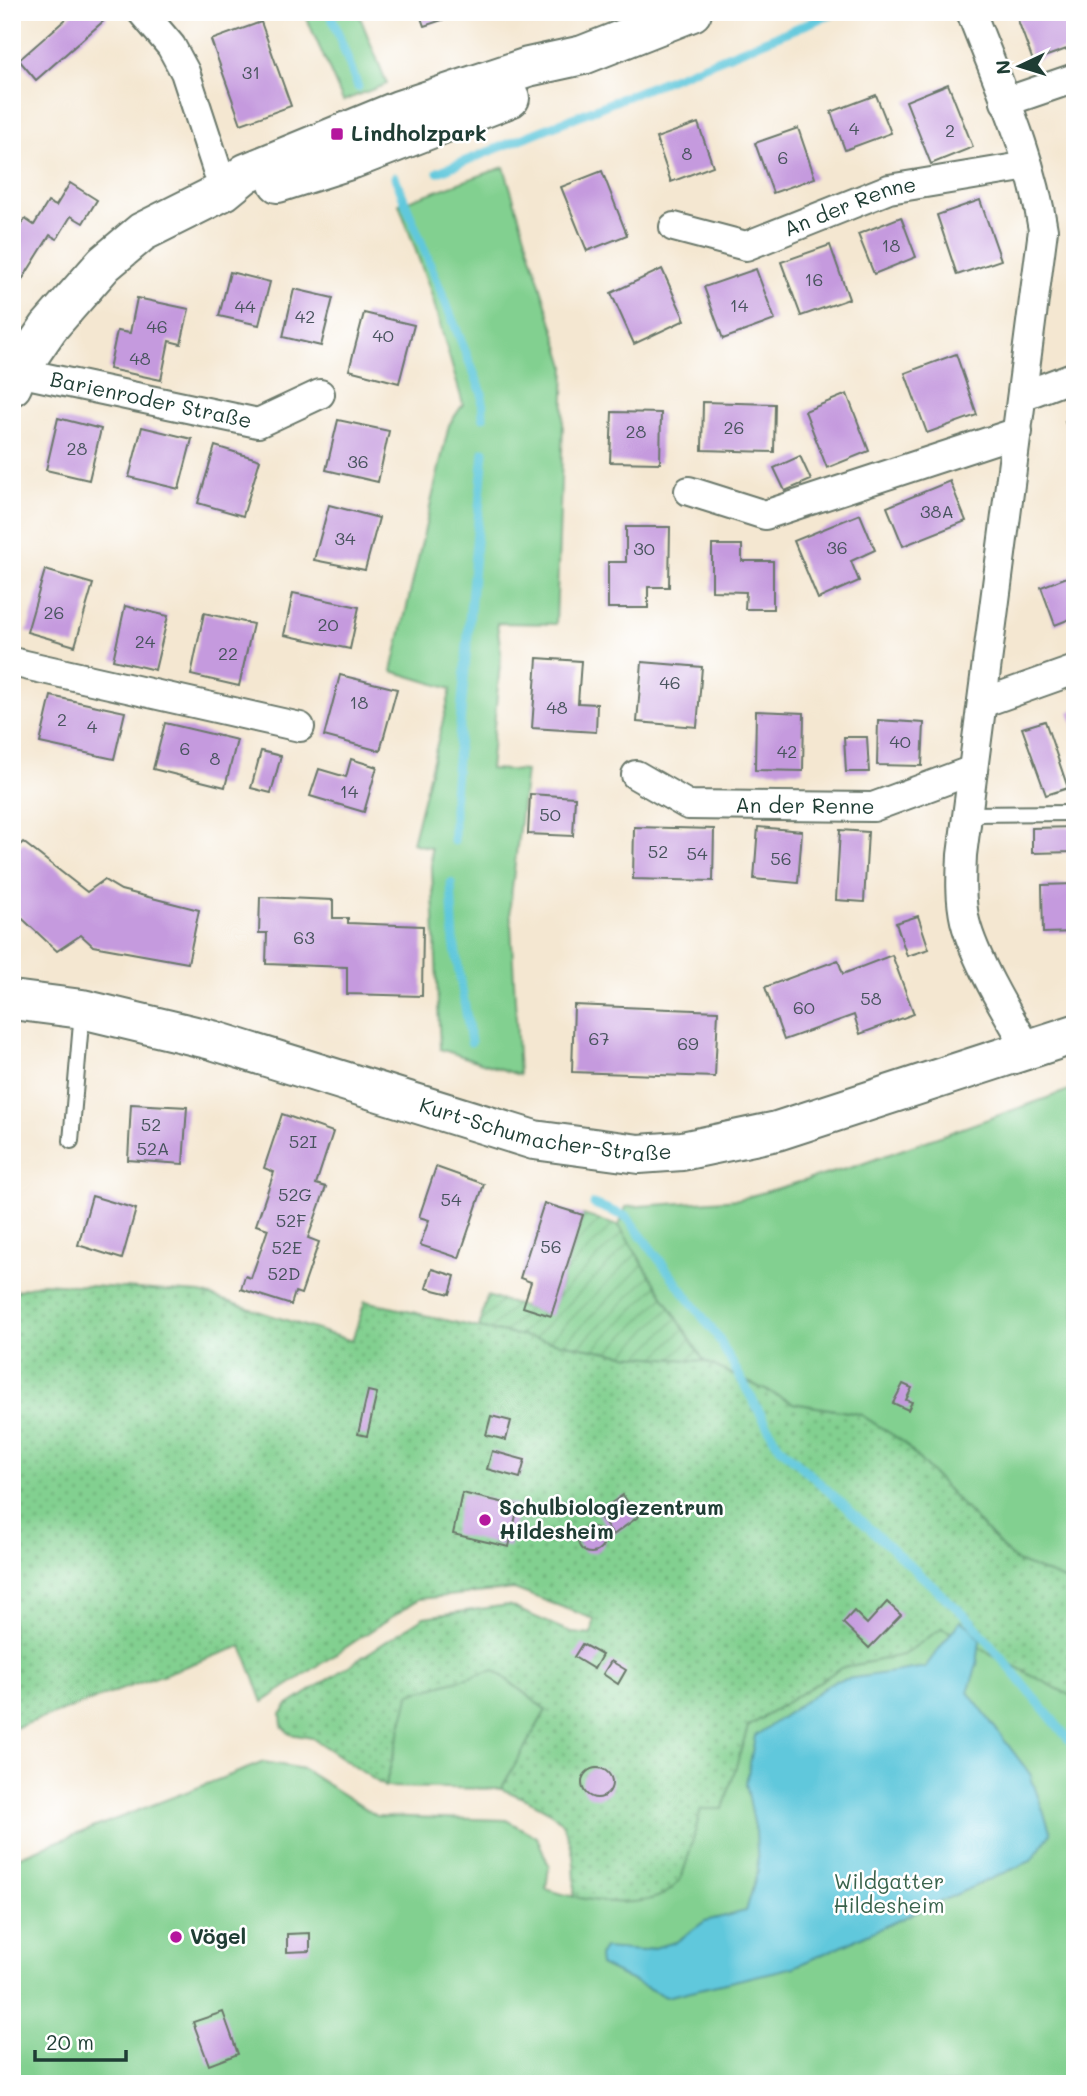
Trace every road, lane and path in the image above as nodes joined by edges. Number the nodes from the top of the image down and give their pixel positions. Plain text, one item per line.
1 (142, 12) edge
2 (971, 12) edge
3 (668, 17) edge
4 (1075, 78) edge
5 (1005, 102) junction
6 (1028, 166) junction
7 (224, 191) junction
8 (674, 227) dead end
9 (1075, 376) edge
10 (15, 379) edge
11 (320, 394) dead end
12 (1022, 396) junction
13 (1018, 432) junction
14 (689, 491) dead end
15 (12, 662) edge
16 (1075, 670) edge
17 (982, 704) junction
18 (300, 727) dead end
19 (972, 770) junction
20 (636, 775) dead end
21 (1075, 813) edge
22 (967, 814) junction
23 (12, 1000) edge
24 (82, 1009) junction
25 (1075, 1034) edge
26 (1028, 1049) junction
27 (71, 1141) dead end

1 - 7 street
2 - 5 street
3 - 7 street, Barienroder Straße
4 - 5 street
5 - 6 street
6 - 8 street, An der Renne
6 - 12 street
7 - 10 street, Barienroder Straße
9 - 12 street
10 - 11 street, Barienroder Straße
12 - 13 street
13 - 14 street
13 - 17 street
15 - 18 street
16 - 17 street
17 - 19 street
19 - 20 street, An der Renne
19 - 22 street
21 - 22 lane
22 - 26 street
23 - 24 street, Kurt-Schumacher-Straße
24 - 26 street, Kurt-Schumacher-Straße
24 - 27 lane
25 - 26 street, Kurt-Schumacher-Straße

